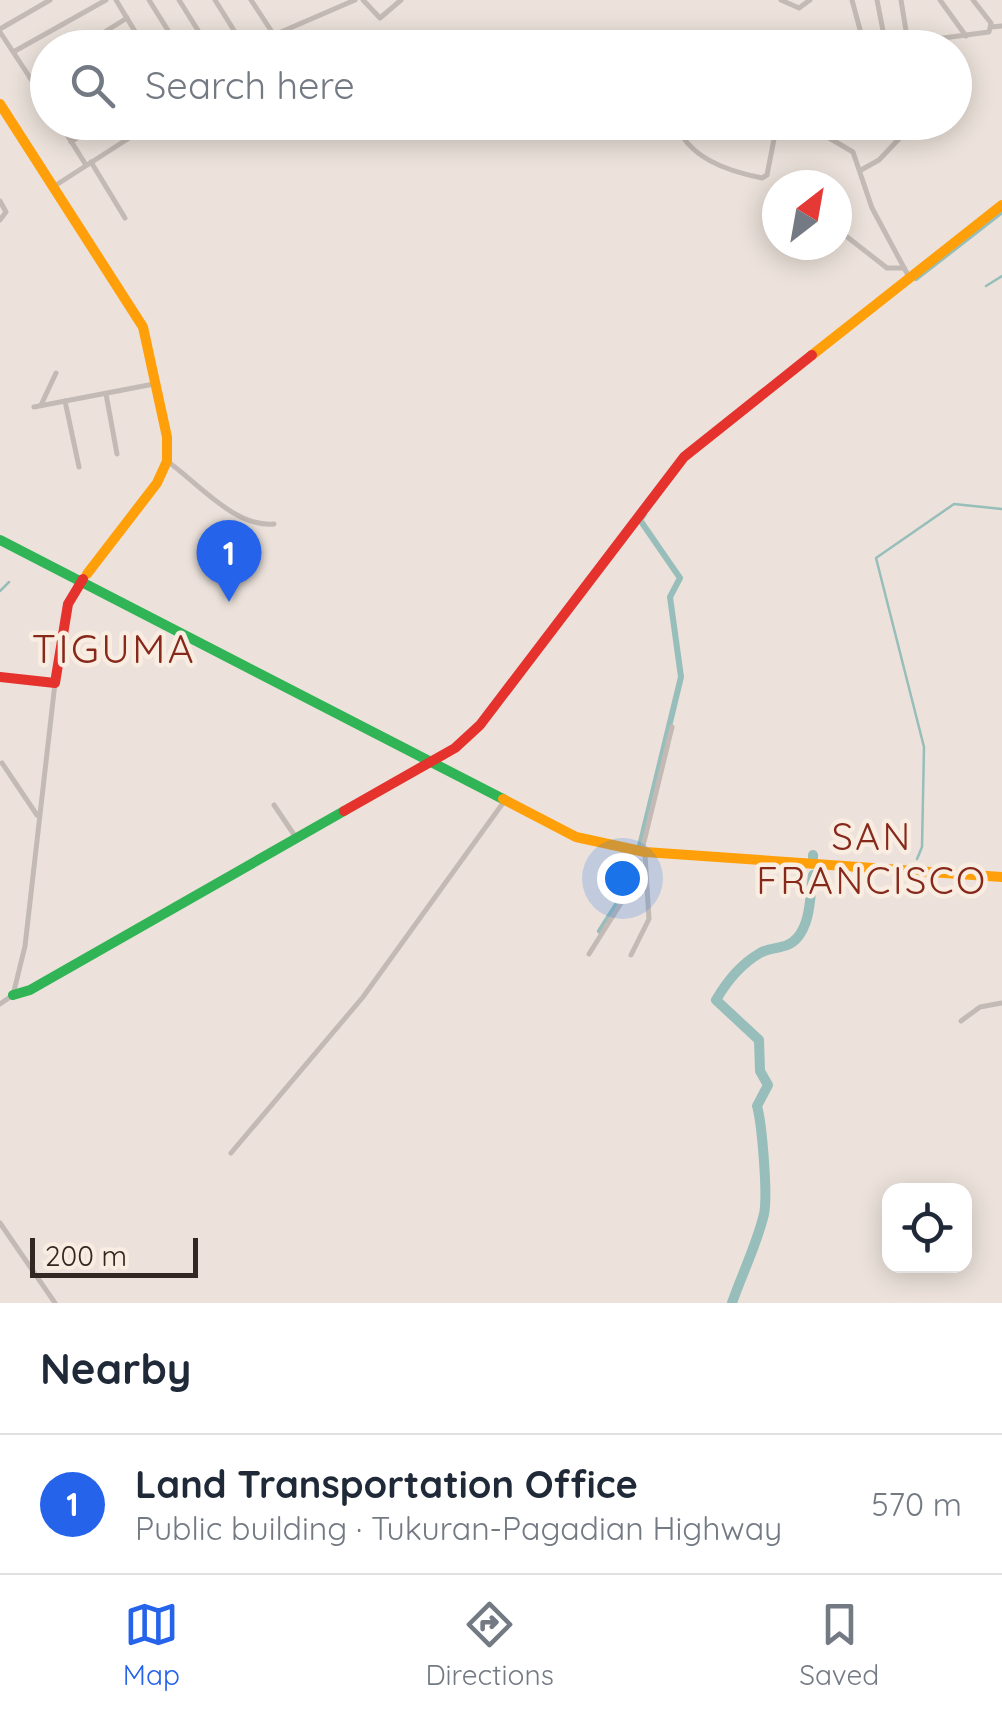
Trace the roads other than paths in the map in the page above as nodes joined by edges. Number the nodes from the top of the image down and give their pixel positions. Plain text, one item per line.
1 (50, 0) edge
2 (106, 0) edge
3 (116, 0) edge
4 (149, 0) edge
5 (179, 0) edge
6 (215, 0) edge
7 (251, 0) edge
8 (355, 0) edge
9 (364, 0) edge
10 (400, 0) edge
11 (810, 0) edge
12 (852, 0) edge
13 (876, 0) edge
14 (901, 0) edge
15 (940, 0) edge
16 (973, 0) edge
17 (784, 1) edge
18 (127, 18) junction
19 (992, 26) junction
20 (1002, 26) edge
21 (0, 30) edge
22 (52, 30) edge
23 (108, 30) edge
24 (134, 30) edge
25 (168, 30) edge
26 (198, 30) edge
27 (234, 30) edge
28 (271, 30) edge
29 (286, 30) edge
30 (861, 30) edge
31 (883, 30) edge
32 (906, 30) edge
33 (962, 30) edge
34 (972, 35) edge
35 (30, 43) edge
36 (15, 51) junction
37 (30, 78) edge
38 (0, 104) edge
39 (74, 140) edge
40 (126, 140) edge
41 (683, 140) edge
42 (775, 140) edge
43 (833, 140) edge
44 (898, 140) edge
45 (71, 142) joint
46 (88, 164) junction
47 (861, 170) junction
48 (53, 187) junction
49 (0, 202) edge
50 (1002, 206) edge
51 (126, 218) dead end
52 (0, 220) edge
53 (852, 241) edge
54 (906, 273) junction
55 (56, 373) dead end
56 (154, 384) junction
57 (106, 394) junction
58 (65, 401) junction
59 (116, 454) dead end
60 (167, 461) junction
61 (79, 467) dead end
62 (274, 524) dead end
63 (0, 540) edge
64 (84, 578) junction
65 (0, 677) edge
66 (54, 682) junction
67 (672, 727) dead end
68 (2, 762) edge
69 (431, 765) junction
70 (503, 803) junction
71 (274, 805) dead end
72 (38, 818) junction
73 (298, 840) junction
74 (644, 852) junction
75 (645, 866) junction
76 (1002, 876) edge
77 (589, 954) dead end
78 (631, 955) dead end
79 (13, 995) junction
80 (1002, 1003) edge
81 (0, 1004) edge
82 (961, 1021) dead end
83 (231, 1153) dead end
84 (0, 1223) edge
85 (55, 1303) edge

1 - 21 street
2 - 22 street
3 - 18 street
4 - 25 street
5 - 26 street
6 - 27 street
7 - 28 street
8 - 29 street
9 - 10 street
11 - 17 street
12 - 30 street
13 - 31 street
14 - 32 street
15 - 33 street
16 - 19 street
18 - 23 street
18 - 24 street
19 - 20 street
19 - 34 street
21 - 36 street
35 - 36 street
36 - 37 street
38 - 48 main road
39 - 45 street
40 - 46 street
41 - 42 street
43 - 47 street
44 - 47 street
45 - 46 street
46 - 48 street
46 - 51 street
47 - 54 street
48 - 56 main road
49 - 52 street
50 - 54 main road
53 - 54 street
54 - 69 main road
55 - 58 street
56 - 57 street
56 - 60 main road
57 - 58 street
57 - 59 street
58 - 61 street
60 - 62 street
60 - 64 main road
63 - 64 main road
64 - 66 main road
64 - 69 main road
65 - 66 main road
66 - 72 street
67 - 74 street
68 - 72 street
69 - 70 main road
69 - 73 main road
70 - 74 main road
70 - 83 street
71 - 73 street
72 - 79 street
73 - 79 main road
74 - 75 street
74 - 76 main road
75 - 77 street
75 - 78 street
79 - 81 street
80 - 82 street
84 - 85 street

